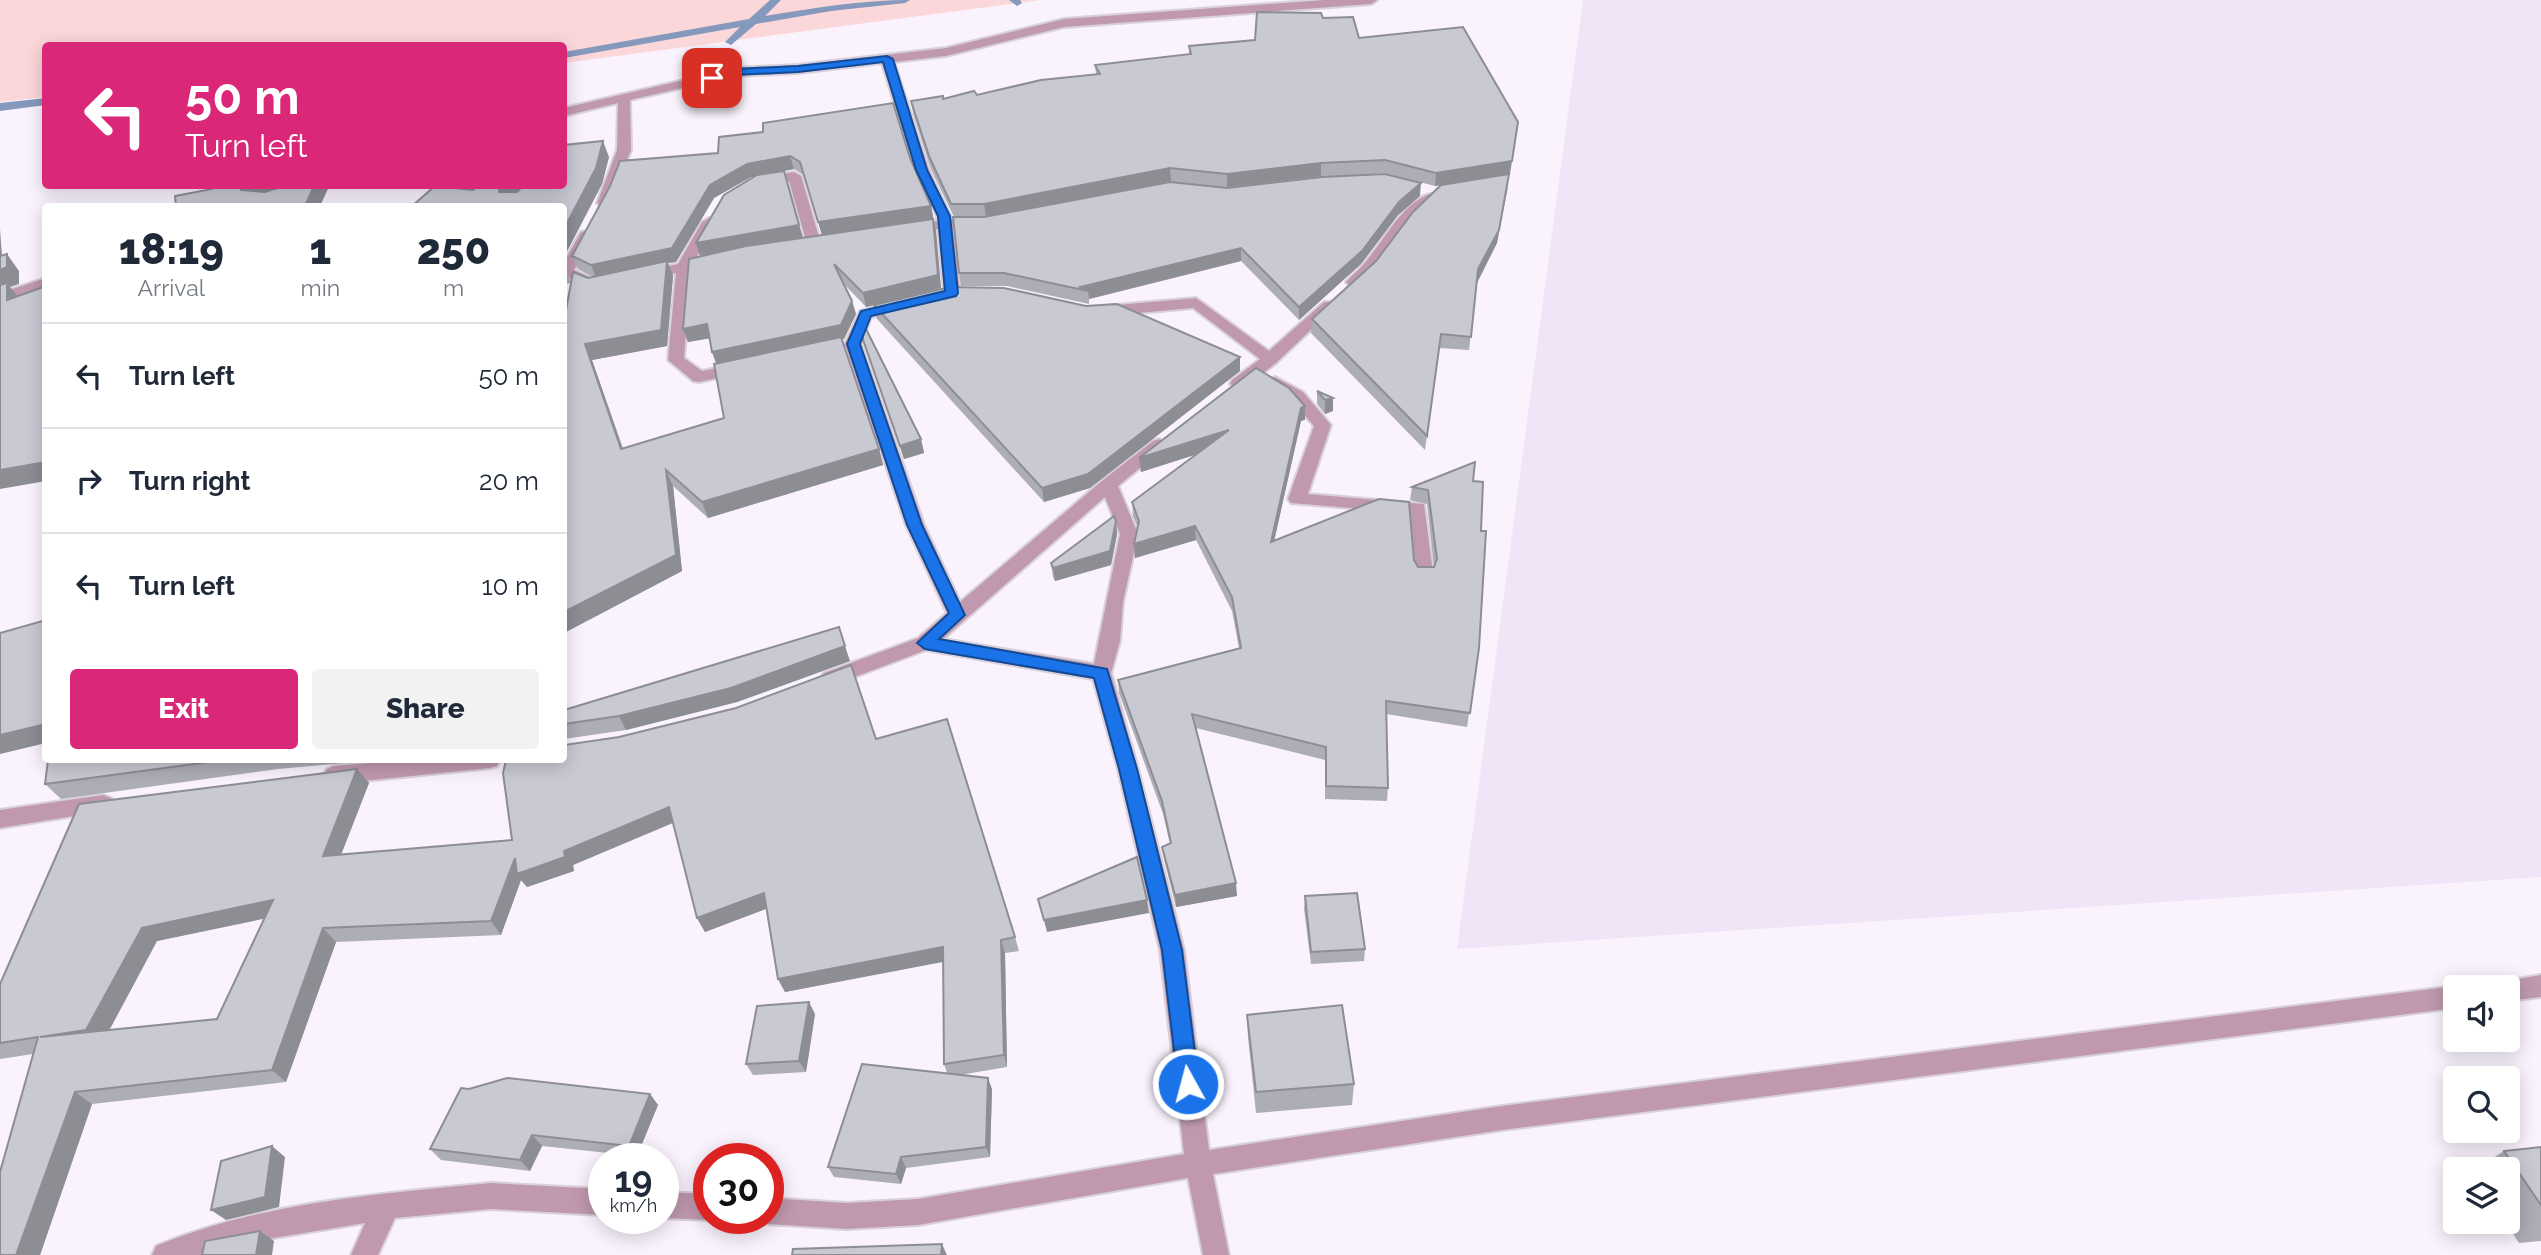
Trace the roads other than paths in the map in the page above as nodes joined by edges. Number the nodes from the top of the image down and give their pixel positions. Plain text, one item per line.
1 (1371, 0) edge
2 (887, 59) junction
3 (624, 99) junction
4 (567, 111) edge
5 (746, 189) edge
6 (1435, 191) edge
7 (714, 214) edge
8 (998, 222) edge
9 (945, 224) junction
10 (892, 232) edge
11 (814, 244) edge
12 (724, 259) edge
13 (684, 267) junction
14 (567, 270) edge
15 (567, 272) edge
16 (633, 278) edge
17 (42, 283) edge
18 (607, 283) edge
19 (0, 298) edge
20 (1088, 312) edge
21 (1263, 364) junction
22 (751, 366) edge
23 (1225, 394) edge
24 (1172, 435) edge
25 (1109, 484) junction
26 (1424, 573) edge
27 (957, 615) junction
28 (925, 643) junction
29 (1101, 673) junction
30 (820, 682) edge
31 (458, 763) edge
32 (319, 776) edge
33 (119, 802) edge
34 (0, 819) edge
35 (2541, 986) edge
36 (2520, 989) edge
37 (2443, 999) edge
38 (1198, 1164) junction
39 (588, 1201) edge
40 (387, 1206) junction
41 (784, 1212) edge
42 (165, 1255) edge
43 (364, 1255) edge
44 (1216, 1255) edge

1 - 2 street
2 - 3 street
2 - 9 street
3 - 4 street
3 - 14 street
5 - 11 street
6 - 21 street
7 - 13 street
8 - 9 street
9 - 10 street
9 - 27 street
12 - 13 street
13 - 16 street
13 - 22 street
15 - 18 street
17 - 19 street
20 - 21 street
21 - 23 street
21 - 26 street
24 - 25 street
25 - 27 street
25 - 29 street
27 - 28 street
28 - 29 street
28 - 30 street
29 - 38 street
31 - 32 street
33 - 34 street
35 - 36 street
37 - 38 street
38 - 41 street
38 - 44 street
39 - 40 street
40 - 42 street
40 - 43 street

